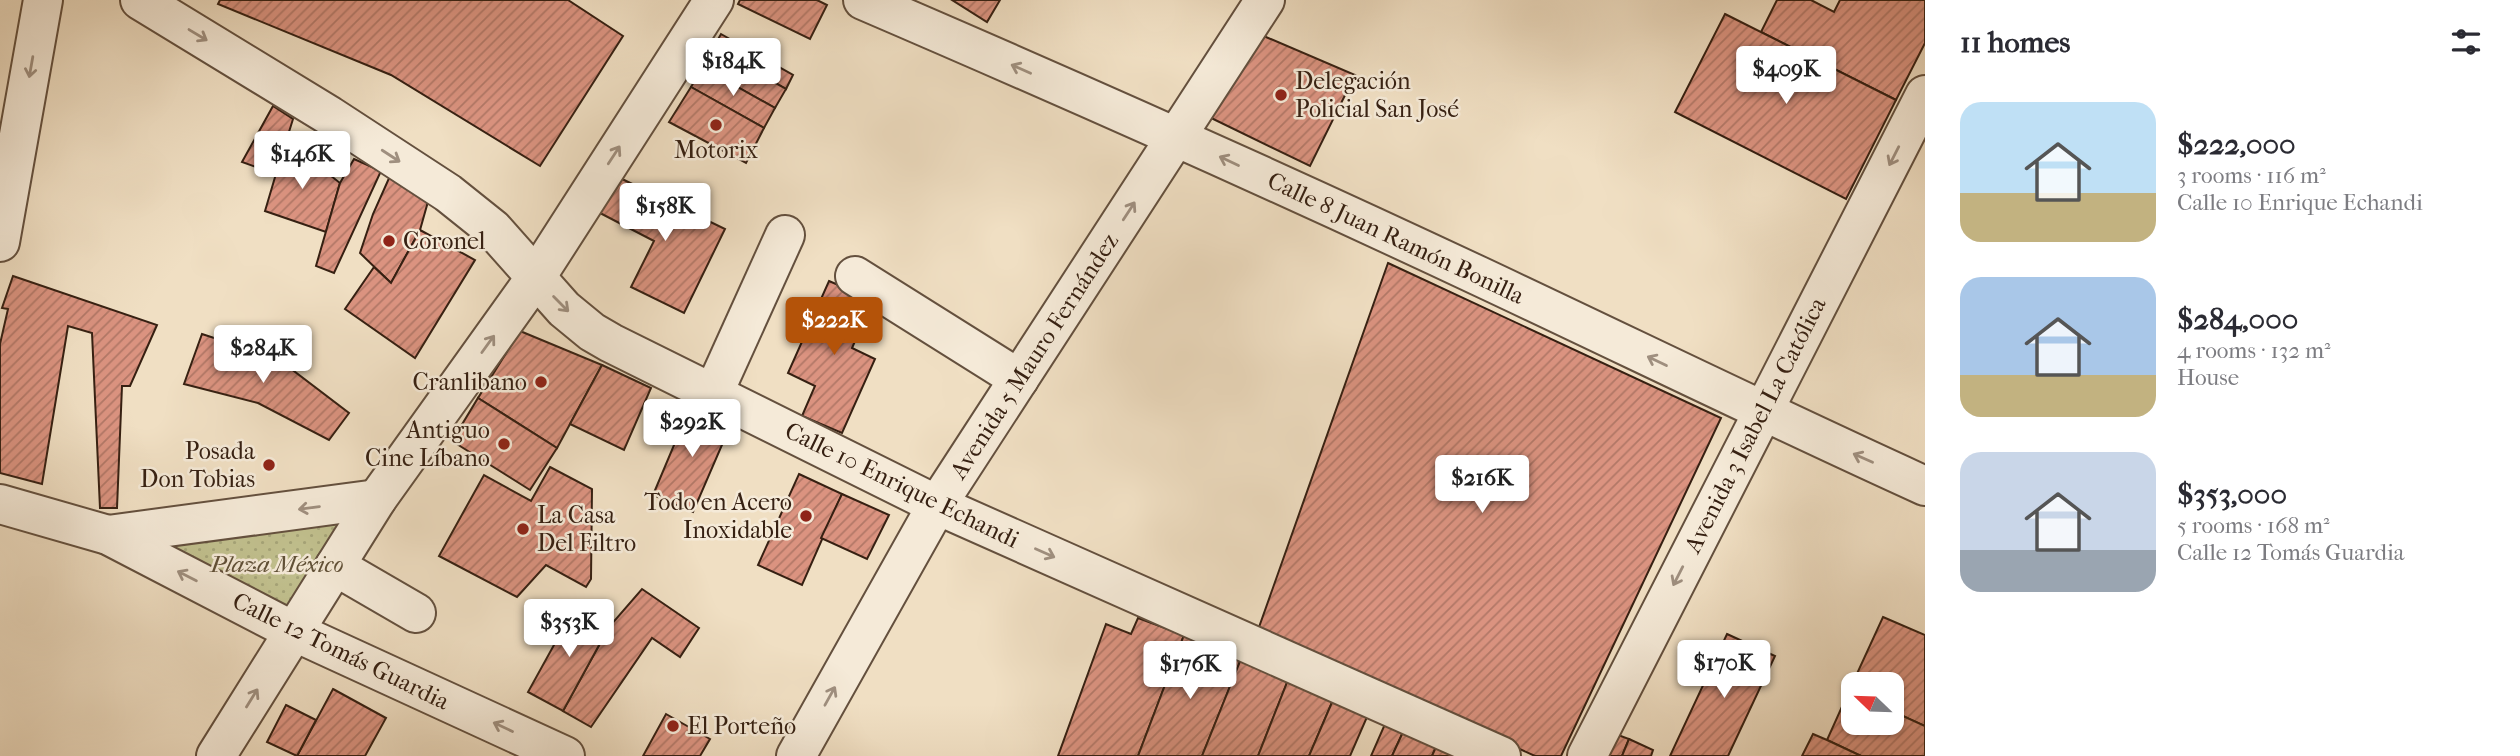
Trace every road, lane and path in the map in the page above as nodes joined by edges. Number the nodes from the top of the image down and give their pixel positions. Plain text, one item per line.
1 (43, 0) edge
2 (140, 0) edge
3 (715, 0) edge
4 (1265, 0) edge
5 (885, 4) edge
6 (1925, 95) edge
7 (1177, 137) junction
8 (6, 179) edge
9 (785, 235) dead end
10 (0, 242) edge
11 (855, 276) dead end
12 (536, 277) junction
13 (1019, 379) junction
14 (713, 394) junction
15 (1761, 412) junction
16 (1925, 486) edge
17 (377, 499) junction
18 (0, 504) edge
19 (937, 505) junction
20 (108, 535) junction
21 (335, 566) junction
22 (416, 613) dead end
23 (295, 632) junction
24 (216, 756) edge
25 (565, 756) edge
26 (796, 756) edge
27 (1501, 756) edge
28 (1587, 756) edge

1 -> 8 street
2 -> 12 street, Calle 10 Enrique Echandi
12 -> 3 street
4 - 7 street, Avenida 5 Mauro Fernández
7 -> 5 street, Calle 8 Juan Ramón Bonilla
6 -> 15 street, Avenida 3 Isabel La Católica
13 -> 7 street, Avenida 5 Mauro Fernández
15 -> 7 street, Calle 8 Juan Ramón Bonilla
8 - 10 street
9 - 14 street
11 - 13 street
12 -> 14 street, Calle 10 Enrique Echandi
17 -> 12 street
13 - 19 street, Avenida 5 Mauro Fernández
14 - 19 street, Calle 10 Enrique Echandi
16 -> 15 street, Calle 8 Juan Ramón Bonilla
15 -> 28 street, Avenida 3 Isabel La Católica
17 -> 20 street
17 - 21 street
18 - 20 street, Calle 12 Tomás Guardia
26 -> 19 street, Avenida 5 Mauro Fernández
19 -> 27 street, Calle 10 Enrique Echandi
23 -> 20 street, Calle 12 Tomás Guardia
21 - 22 street
21 - 23 street
24 -> 23 street
25 -> 23 street, Calle 12 Tomás Guardia

